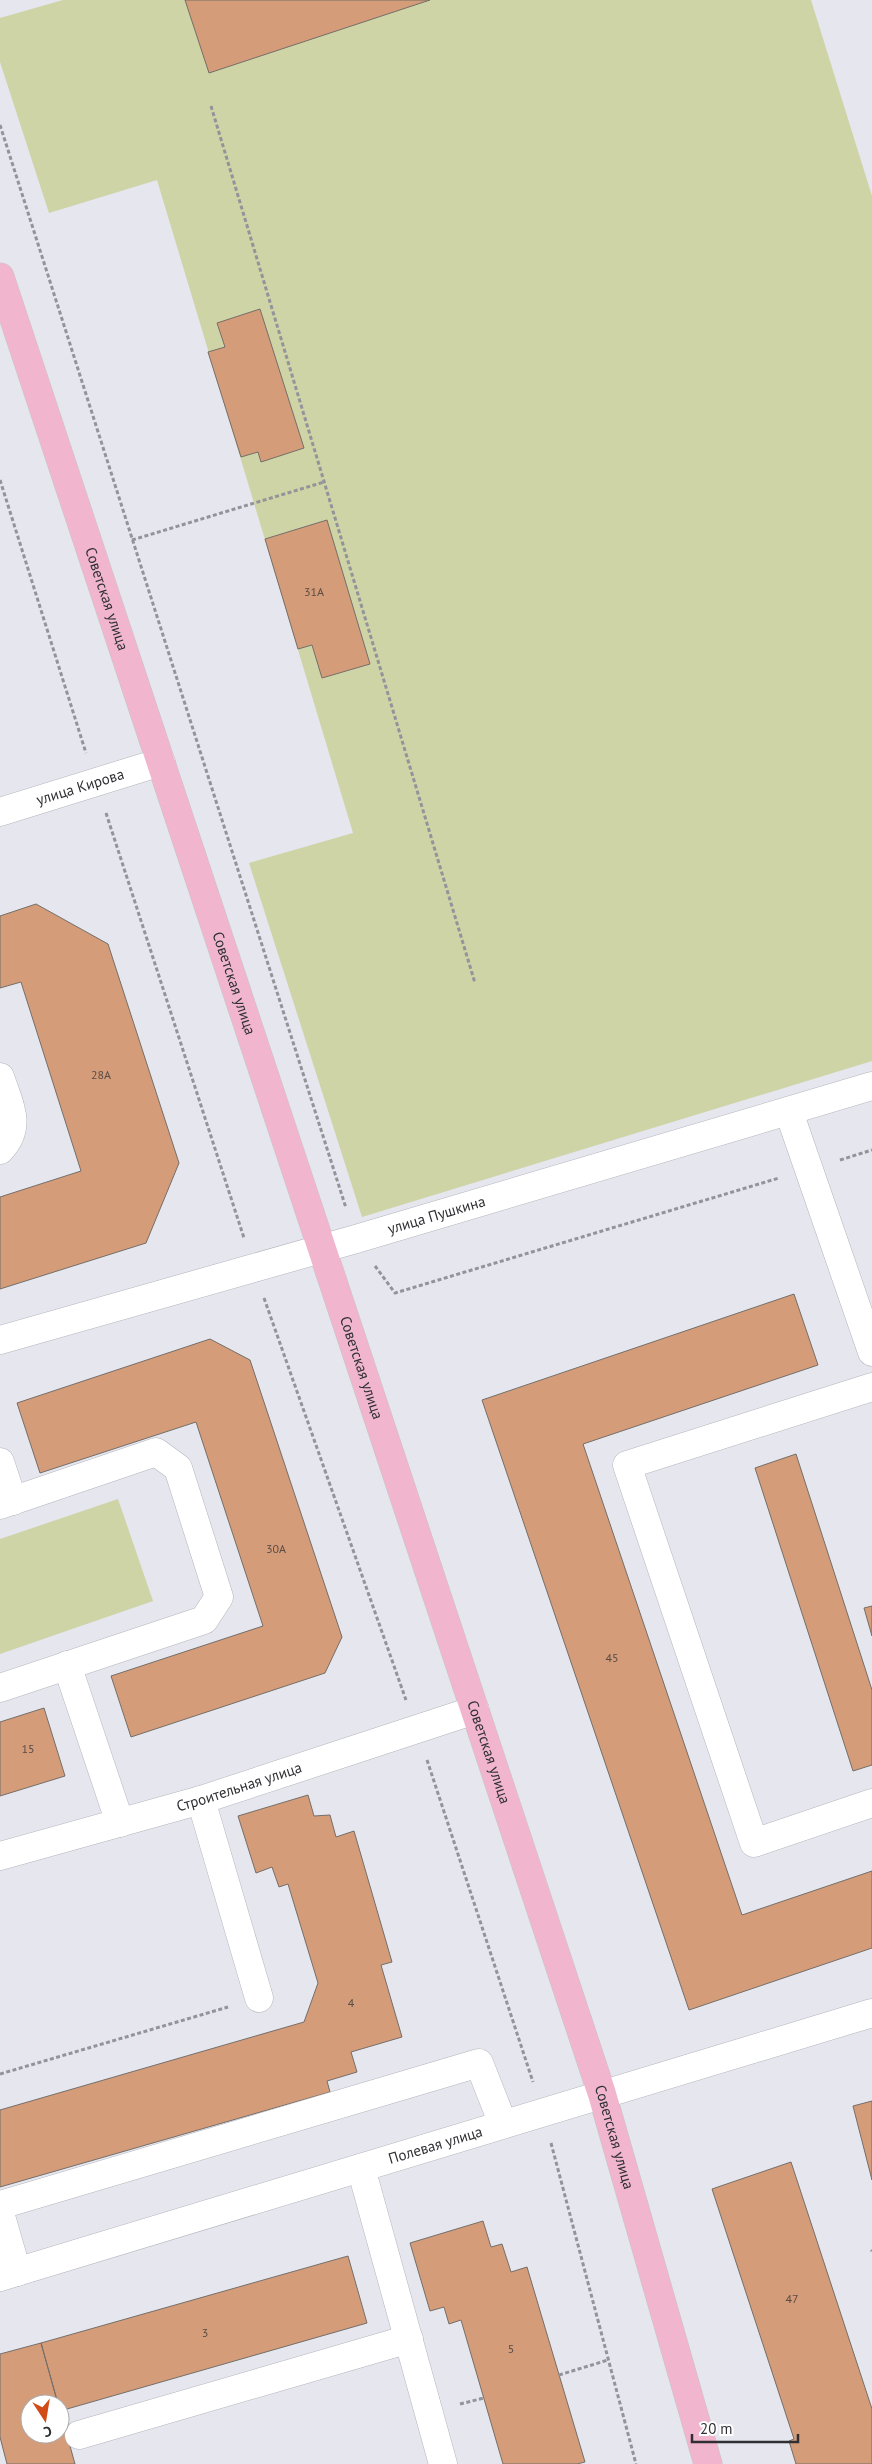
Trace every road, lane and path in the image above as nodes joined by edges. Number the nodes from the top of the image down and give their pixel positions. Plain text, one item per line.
1 (211, 106) dead end
2 (0, 125) edge
3 (2, 286) edge
4 (0, 480) edge
5 (324, 482) junction
6 (132, 540) junction
7 (161, 762) junction
8 (96, 783) junction
9 (0, 812) edge
10 (475, 983) dead end
11 (0, 1077) edge
12 (872, 1086) edge
13 (788, 1112) junction
14 (0, 1150) edge
15 (872, 1150) edge
16 (808, 1169) junction
17 (356, 1239) junction
18 (322, 1248) junction
19 (253, 1268) junction
20 (0, 1340) edge
21 (872, 1352) edge
22 (872, 1387) edge
23 (0, 1462) edge
24 (6, 1503) edge
25 (67, 1665) junction
26 (0, 1688) edge
27 (475, 1710) junction
28 (417, 1729) junction
29 (201, 1800) junction
30 (872, 1803) edge
31 (120, 1823) junction
32 (0, 1856) edge
33 (259, 1998) joint
34 (872, 2013) edge
35 (0, 2074) edge
36 (602, 2094) junction
37 (543, 2112) junction
38 (503, 2124) junction
39 (361, 2168) junction
40 (0, 2205) edge
41 (0, 2213) edge
42 (9, 2275) edge
43 (409, 2339) junction
44 (608, 2360) junction
45 (559, 2375) dead end
46 (78, 2435) dead end
47 (443, 2464) edge
48 (636, 2464) edge
49 (708, 2464) edge

1 - 5 path
2 - 6 path
3 - 7 main road, Советская улица
4 - 8 path
5 - 6 path
5 - 10 path
6 - 17 path
7 - 8 street, улица Кирова
7 - 18 main road, Советская улица
8 - 9 street, улица Кирова
8 - 19 path
11 - 14 street
12 - 13 street, улица Пушкина
13 - 16 street
13 - 17 street, улица Пушкина
15 - 16 path
16 - 17 path
16 - 21 street
17 - 18 street, улица Пушкина
18 - 19 street, улица Пушкина
18 - 27 main road, Советская улица
19 - 20 street, улица Пушкина
19 - 28 path
22 - 30 street
23 - 24 street
24 - 25 street
25 - 26 street
25 - 31 street
27 - 28 street, Строительная улица
27 - 36 main road, Советская улица
28 - 29 street, Строительная улица
28 - 37 path
29 - 31 street, Строительная улица
29 - 33 street
31 - 32 street, Строительная улица
33 - 35 path
34 - 36 street, Полевая улица
36 - 37 street, Полевая улица
36 - 49 main road, Советская улица
37 - 38 street, Полевая улица
37 - 44 path
38 - 39 street, Полевая улица
38 - 40 street
39 - 42 street, Полевая улица
39 - 43 street
41 - 42 street
43 - 46 street
43 - 47 street
44 - 45 path
44 - 48 path

